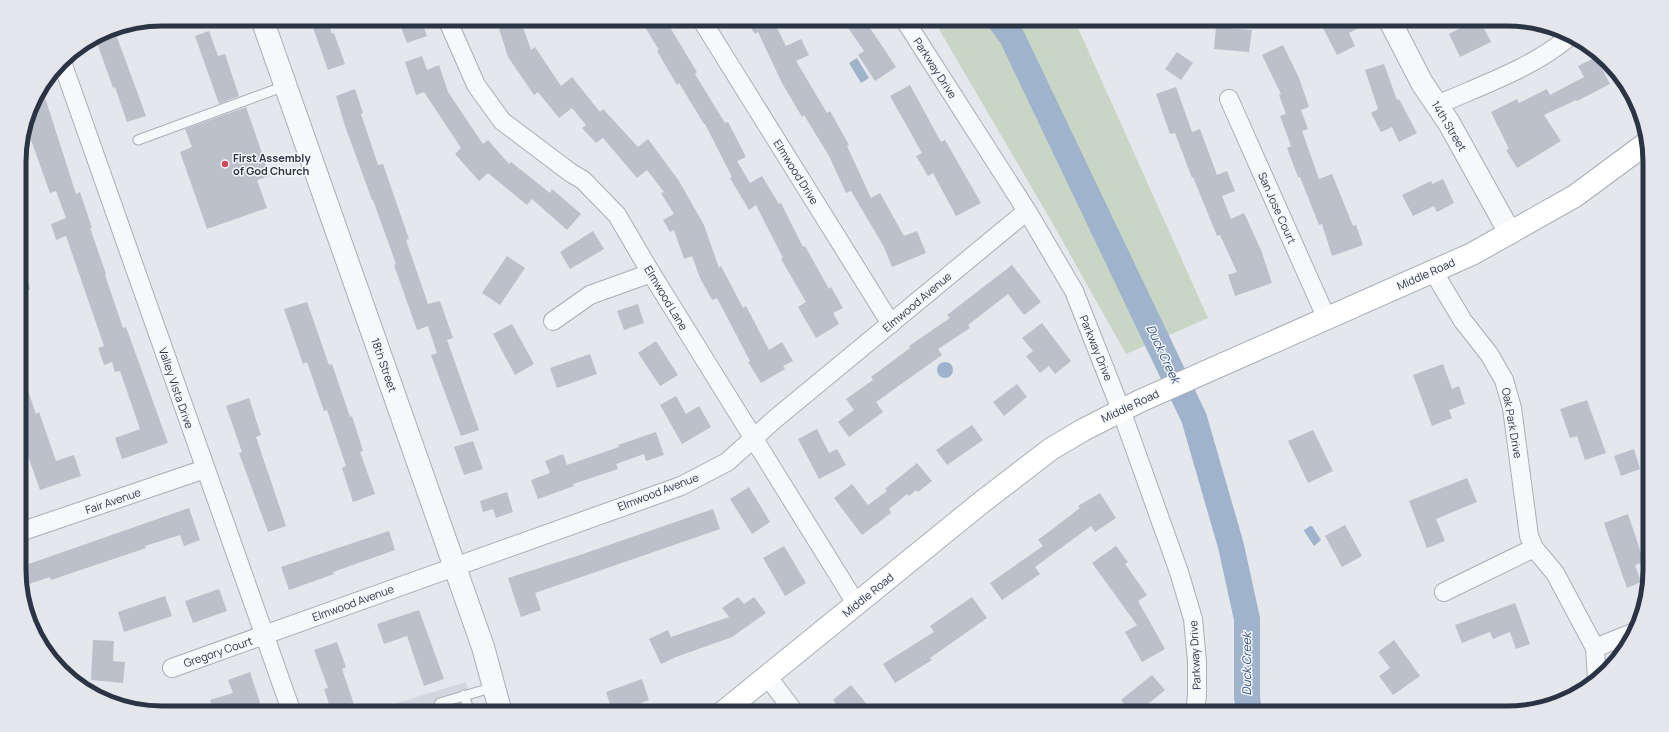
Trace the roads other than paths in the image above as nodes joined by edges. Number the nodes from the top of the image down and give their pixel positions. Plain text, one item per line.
1 (264, 26) edge
2 (450, 26) edge
3 (705, 26) edge
4 (908, 26) edge
5 (1393, 26) edge
6 (1566, 40) edge
7 (64, 68) edge
8 (285, 86) junction
9 (1229, 100) dead end
10 (1437, 105) junction
11 (138, 140) dead end
12 (1642, 146) edge
13 (1027, 211) junction
14 (1510, 233) junction
15 (1433, 271) junction
16 (651, 274) junction
17 (1326, 317) junction
18 (553, 321) dead end
19 (891, 324) junction
20 (1130, 406) junction
21 (753, 439) junction
22 (205, 469) junction
23 (26, 530) edge
24 (1534, 548) junction
25 (454, 566) junction
26 (1444, 592) dead end
27 (857, 605) junction
28 (1626, 635) edge
29 (264, 636) junction
30 (1596, 648) junction
31 (172, 668) dead end
32 (1597, 672) edge
33 (767, 676) junction
34 (495, 687) junction
35 (464, 696) junction
36 (289, 706) edge
37 (438, 706) edge
38 (468, 706) edge
39 (500, 706) edge
40 (731, 706) edge
41 (790, 706) edge
42 (1196, 706) edge

1 - 8 street, 18th Street
2 - 16 street, Elmwood Lane
3 - 19 street, Elmwood Drive
4 - 13 street, Parkway Drive
5 - 10 street, 14th Street
6 - 10 street
7 - 22 street, Valley Vista Drive
8 - 11 lane
8 - 25 street, 18th Street
9 - 17 street, San Jose Court
10 - 14 street, 14th Street
12 - 14 main road, Middle Road
13 - 19 street, Elmwood Avenue
13 - 20 street, Parkway Drive
14 - 15 main road, Middle Road
15 - 17 main road, Middle Road
15 - 24 street, Oak Park Drive
16 - 18 street
16 - 21 street, Elmwood Lane
17 - 20 main road, Middle Road
19 - 21 street, Elmwood Avenue
20 - 27 main road, Middle Road
20 - 42 street, Parkway Drive
21 - 25 street, Elmwood Avenue
21 - 27 street, Elmwood Lane
22 - 23 street, Fair Avenue
22 - 29 street, Valley Vista Drive
24 - 26 street
24 - 30 street, Oak Park Drive
25 - 29 street, Elmwood Avenue
25 - 34 street, 18th Street
27 - 33 main road, Middle Road
28 - 30 street
29 - 31 street, Gregory Court
29 - 36 street, Valley Vista Drive
30 - 32 street, Oak Park Drive
33 - 40 main road, Middle Road
33 - 41 street
34 - 35 lane
34 - 39 street, 18th Street
35 - 37 lane
35 - 38 lane

